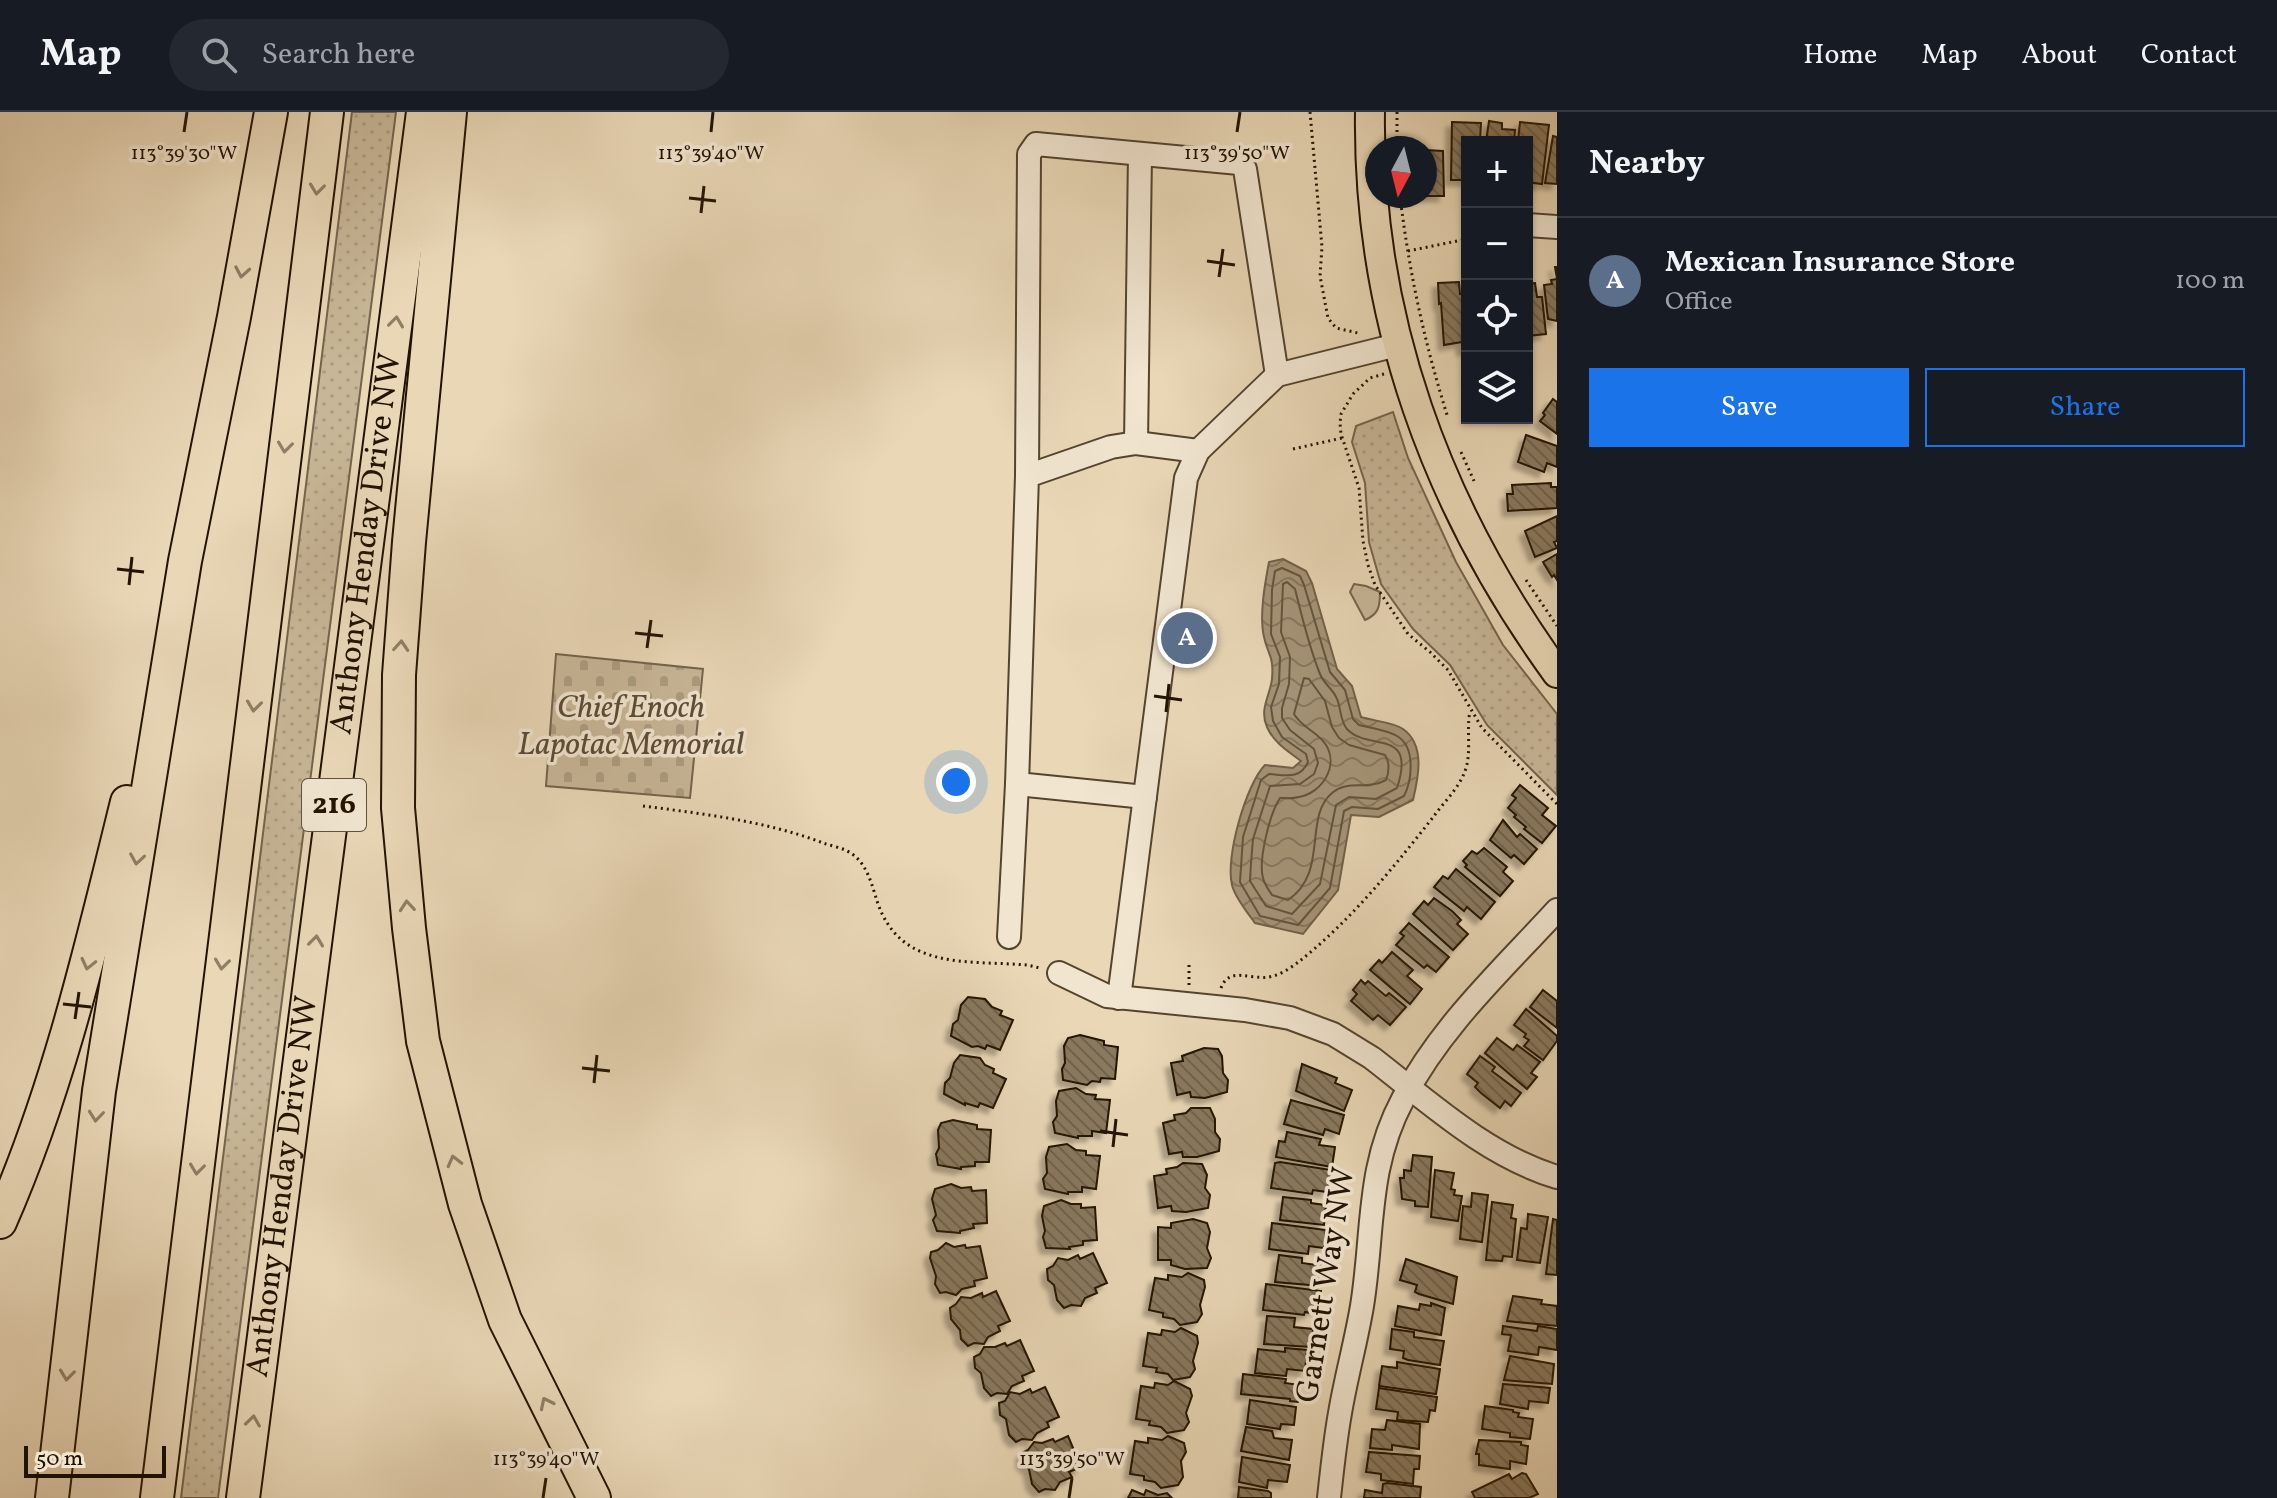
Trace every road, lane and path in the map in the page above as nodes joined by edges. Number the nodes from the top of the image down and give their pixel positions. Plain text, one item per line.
1 (271, 112) edge
2 (327, 112) edge
3 (423, 112) edge
4 (450, 112) edge
5 (1310, 112) edge
6 (1370, 112) edge
7 (1397, 112) edge
8 (1397, 136) edge
9 (1140, 154) junction
10 (1402, 208) edge
11 (1533, 225) edge
12 (1557, 227) edge
13 (1461, 240) edge
14 (1407, 251) junction
15 (1365, 353) junction
16 (1401, 356) junction
17 (1277, 375) junction
18 (1452, 430) dead end
19 (1342, 438) junction
20 (1457, 442) dead end
21 (1136, 443) junction
22 (1293, 449) dead end
23 (1198, 451) junction
24 (1027, 476) junction
25 (1479, 492) dead end
26 (185, 561) junction
27 (1524, 577) dead end
28 (1557, 626) edge
29 (1557, 673) edge
30 (1470, 710) junction
31 (1017, 784) junction
32 (1145, 797) junction
33 (1557, 804) edge
34 (643, 806) dead end
35 (1557, 910) edge
36 (1009, 937) dead end
37 (1059, 973) joint
38 (1119, 998) junction
39 (1217, 1007) junction
40 (1409, 1087) junction
41 (1557, 1177) edge
42 (0, 1222) edge
43 (52, 1498) edge
44 (157, 1498) edge
45 (243, 1498) edge
46 (594, 1498) edge
47 (1329, 1498) edge

1 -> 26 highway
2 -> 44 highway
45 -> 3 highway, Anthony Henday Drive NW / 216
46 -> 4 highway
5 - 15 path
6 - 16 main road
7 - 8 path
9 - 17 street
9 - 21 street
9 - 24 street
10 - 14 path
11 - 12 street
13 - 14 path
14 - 18 path
15 - 16 street
15 - 17 street
16 - 19 path
16 - 29 main road
17 - 23 street
19 - 22 path
19 - 30 path
20 - 25 path
21 - 23 street
21 - 24 street
23 - 32 street
24 - 31 street
26 -> 42 highway
26 -> 43 highway
27 - 28 path
30 - 33 path
30 - 39 path
31 - 32 street
31 - 36 street
32 - 38 street
34 - 37 path
35 - 40 street, Garnett Way NW
37 - 38 street
38 - 39 street
39 - 40 street
40 - 41 street
40 - 47 street, Garnett Way NW

